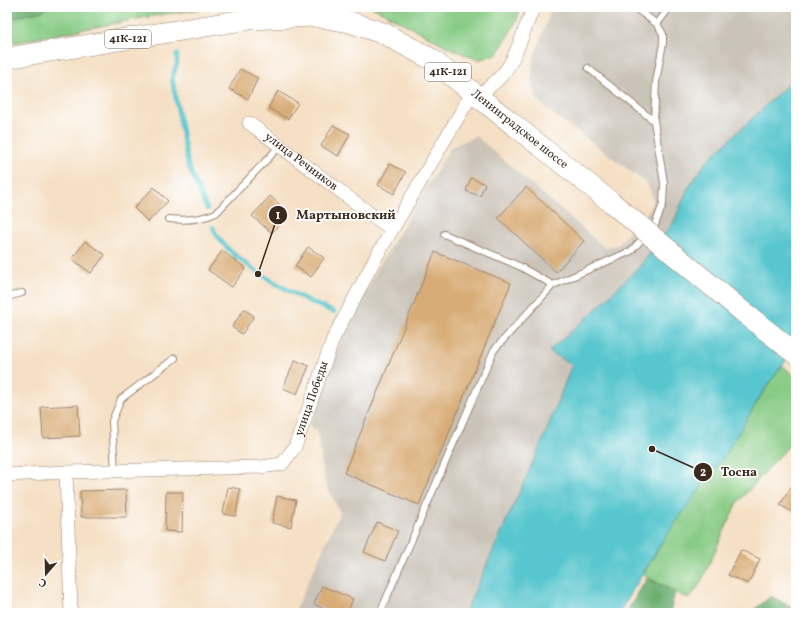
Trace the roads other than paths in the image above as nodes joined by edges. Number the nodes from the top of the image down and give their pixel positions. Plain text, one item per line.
1 (534, 7) edge
2 (634, 7) edge
3 (670, 7) edge
4 (657, 24) junction
5 (7, 58) edge
6 (588, 68) dead end
7 (478, 95) junction
8 (654, 121) junction
9 (249, 123) dead end
10 (280, 147) junction
11 (169, 219) dead end
12 (392, 230) junction
13 (444, 234) dead end
14 (553, 285) junction
15 (22, 293) dead end
16 (7, 297) edge
17 (796, 354) edge
18 (175, 358) dead end
19 (115, 470) junction
20 (66, 472) junction
21 (7, 475) edge
22 (71, 613) edge
23 (380, 613) edge

1 - 7 street, улица Победы
2 - 4 lane
3 - 4 lane
4 - 8 lane
5 - 7 main road, Ленинградское шоссе / 41К-121
6 - 8 lane
7 - 12 street, улица Победы
7 - 17 main road, Ленинградское шоссе / 41К-121, bridge
8 - 14 lane
9 - 10 street, улица Речников
10 - 11 lane
10 - 12 street, улица Речников
12 - 19 street, улица Победы
13 - 14 lane
14 - 23 lane
15 - 16 lane
18 - 19 lane
19 - 20 street, улица Победы
20 - 21 street, улица Победы
20 - 22 street

